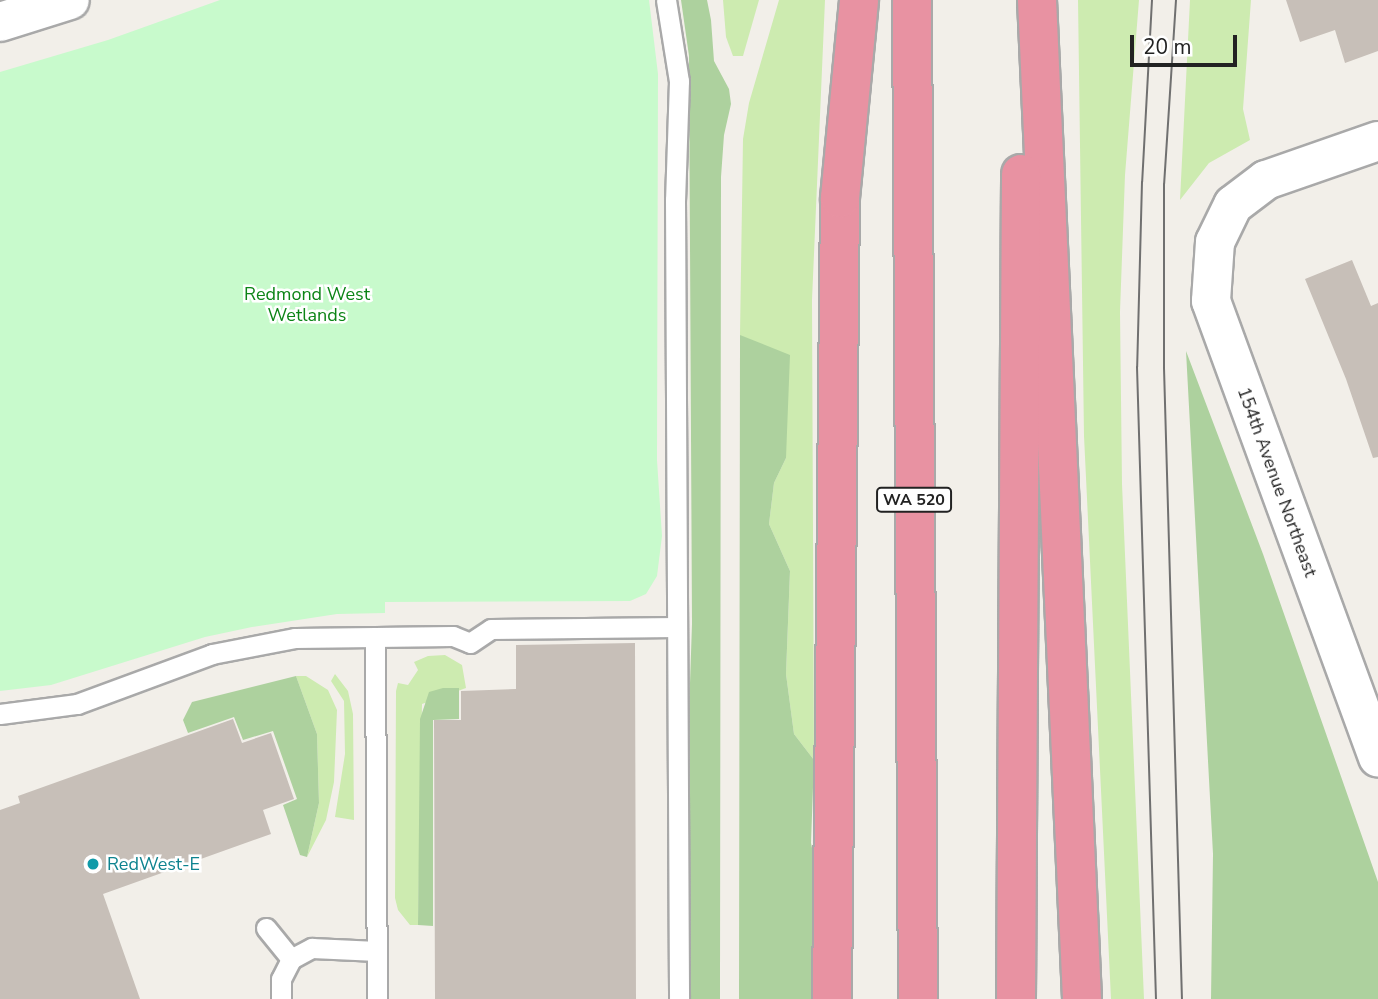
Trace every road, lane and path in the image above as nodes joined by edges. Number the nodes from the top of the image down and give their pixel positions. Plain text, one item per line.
1 (70, 0) edge
2 (666, 0) edge
3 (859, 0) edge
4 (912, 0) edge
5 (1022, 0) edge
6 (1037, 0) edge
7 (3, 22) edge
8 (1378, 141) edge
9 (677, 626) junction
10 (375, 637) junction
11 (0, 714) edge
12 (1378, 757) edge
13 (266, 928) dead end
14 (377, 951) junction
15 (291, 958) junction
16 (281, 999) edge
17 (377, 999) edge
18 (679, 999) edge
19 (832, 999) edge
20 (918, 999) edge
21 (1016, 999) edge
22 (1082, 999) edge

1 - 7 street
2 - 9 lane
3 - 19 highway
4 - 20 highway, WA 520
5 - 21 highway
6 - 22 highway
8 - 12 street, 154th Avenue Northeast
9 - 10 lane
9 - 18 lane
10 - 11 lane
10 - 14 lane
13 - 15 lane
14 - 15 lane
14 - 17 lane
15 - 16 lane

